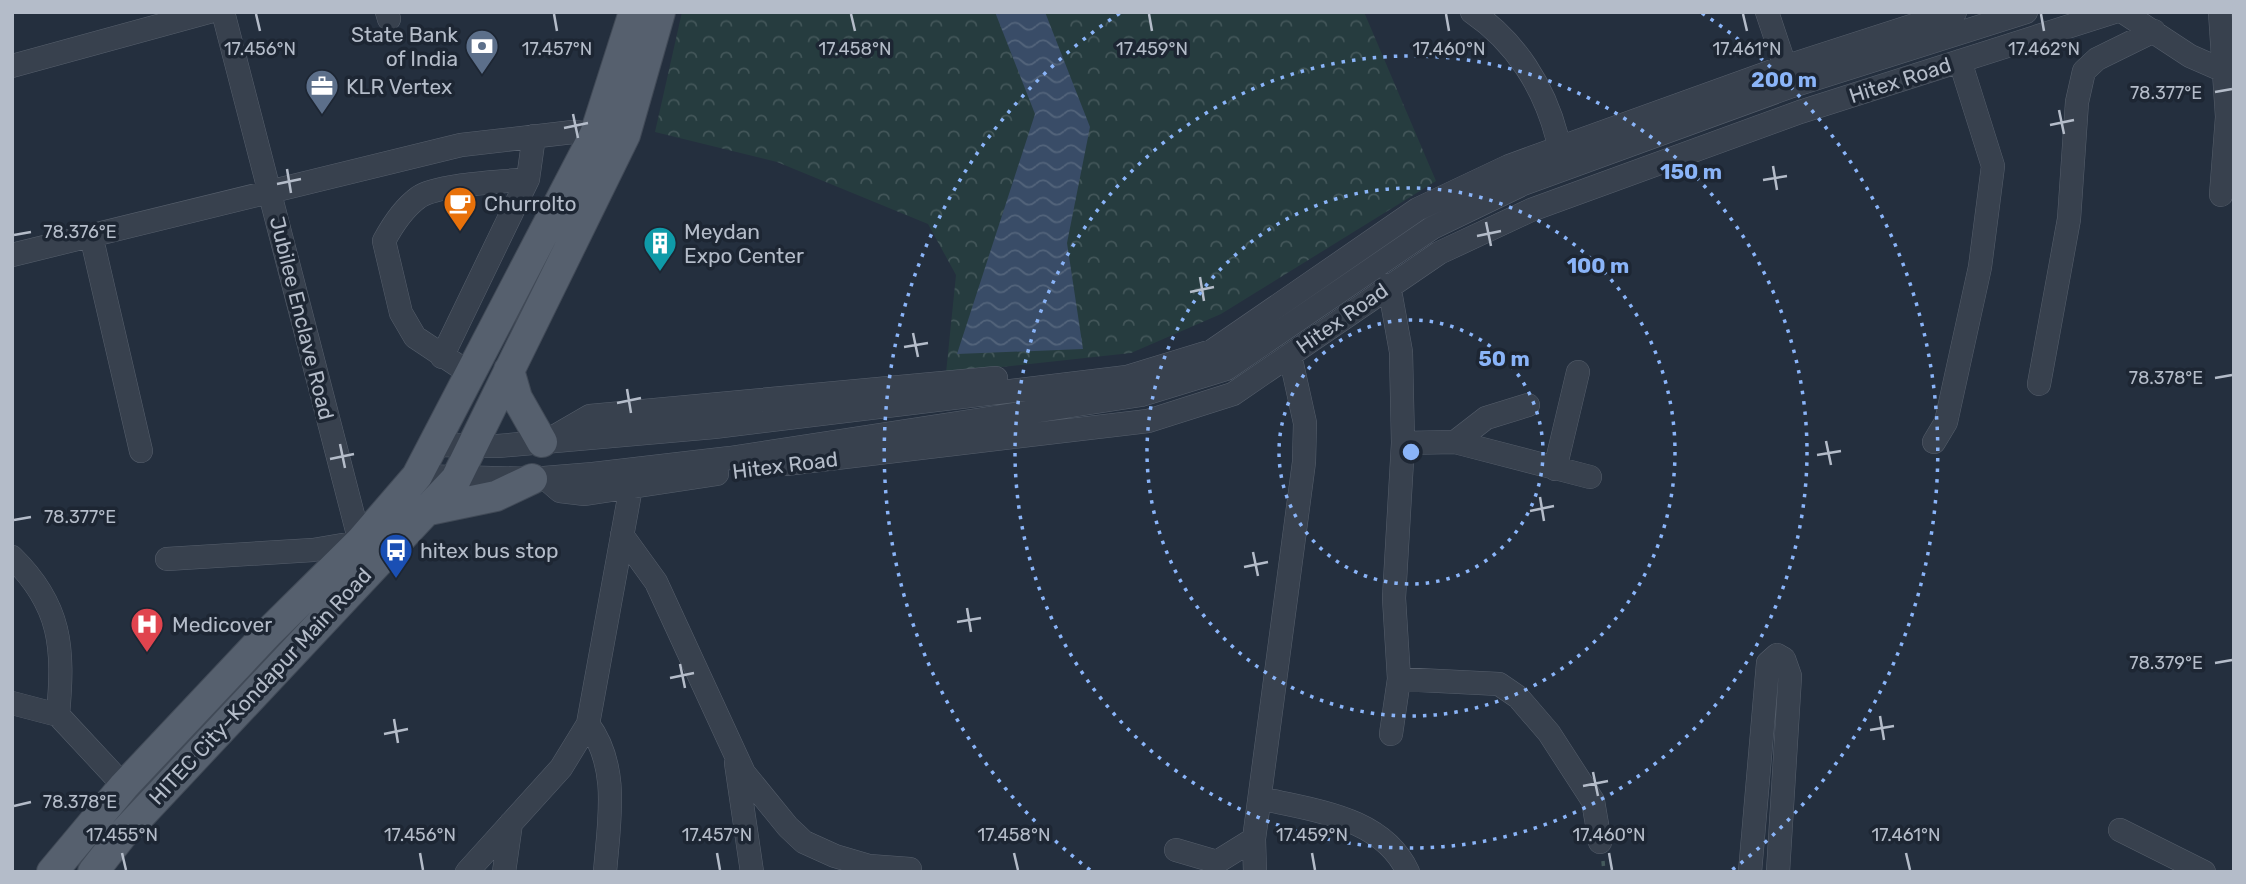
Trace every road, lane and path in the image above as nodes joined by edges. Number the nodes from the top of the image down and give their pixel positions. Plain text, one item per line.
1 (209, 12) edge
2 (223, 12) edge
3 (634, 12) edge
4 (660, 12) edge
5 (1472, 12) edge
6 (1767, 12) edge
7 (1916, 12) edge
8 (1955, 12) edge
9 (2026, 12) edge
10 (2114, 12) edge
11 (2123, 12) edge
12 (2220, 12) edge
13 (2154, 31) junction
14 (1782, 57) junction
15 (1960, 61) junction
16 (12, 66) edge
17 (2222, 70) junction
18 (595, 134) junction
19 (534, 135) junction
20 (1557, 137) junction
21 (449, 148) junction
22 (528, 179) junction
23 (452, 187) junction
24 (270, 192) junction
25 (2221, 195) dead end
26 (561, 231) junction
27 (91, 235) junction
28 (12, 255) edge
29 (1389, 285) junction
30 (1290, 355) junction
31 (442, 357) junction
32 (509, 370) junction
33 (1578, 372) dead end
34 (469, 373) junction
35 (2039, 384) dead end
36 (1528, 405) dead end
37 (544, 442) junction
38 (1455, 442) junction
39 (1934, 442) dead end
40 (1403, 443) junction
41 (432, 445) junction
42 (470, 447) junction
43 (141, 451) dead end
44 (1555, 469) junction
45 (417, 477) junction
46 (1590, 477) dead end
47 (456, 479) junction
48 (539, 479) junction
49 (631, 487) junction
50 (424, 511) junction
51 (622, 535) junction
52 (360, 542) junction
53 (12, 557) edge
54 (167, 559) dead end
55 (1399, 679) junction
56 (12, 703) edge
57 (58, 716) junction
58 (588, 724) junction
59 (1391, 734) dead end
60 (735, 757) junction
61 (124, 786) junction
62 (1260, 797) junction
63 (511, 823) junction
64 (2120, 830) dead end
65 (1254, 839) junction
66 (1600, 842) dead end
67 (1176, 850) dead end
68 (1213, 867) edge
69 (909, 869) dead end
70 (52, 872) edge
71 (93, 872) edge
72 (467, 872) edge
73 (504, 872) edge
74 (606, 872) edge
75 (752, 872) edge
76 (1255, 872) edge
77 (1408, 872) edge
78 (1750, 872) edge
79 (1778, 872) edge
80 (2204, 872) edge

1 - 16 street
2 - 24 street, Jubilee Enclave Road
3 - 18 main road, HITEC City–Kondapur Main Road
4 - 26 main road, HITEC City–Kondapur Main Road
5 - 20 street
6 - 14 street
7 - 14 street
8 - 37 street
9 - 48 street, Hitex Road
10 - 15 street, Hitex Road
11 - 13 street
12 - 17 street
13 - 17 street
13 - 35 street
14 - 20 street
15 - 29 street, Hitex Road
15 - 39 street
17 - 25 street
18 - 19 street
18 - 26 main road, HITEC City–Kondapur Main Road
19 - 21 street
19 - 22 street
20 - 37 street
21 - 23 street
21 - 24 street
22 - 23 street
22 - 31 street
23 - 31 street
24 - 27 street
24 - 52 street, Jubilee Enclave Road
26 - 32 main road, HITEC City–Kondapur Main Road
26 - 34 main road, HITEC City–Kondapur Main Road
27 - 28 street
27 - 43 street
29 - 30 street, Hitex Road
29 - 40 street
30 - 49 street, Hitex Road
30 - 62 street
31 - 34 street
32 - 37 main road
32 - 42 main road, HITEC City–Kondapur Main Road
33 - 44 street
34 - 41 main road, HITEC City–Kondapur Main Road
36 - 38 street
37 - 42 street
38 - 40 street
38 - 44 street
40 - 55 street
41 - 42 street
41 - 45 main road, HITEC City–Kondapur Main Road
42 - 47 main road, HITEC City–Kondapur Main Road
44 - 46 street
45 - 47 street, Hitex Road
45 - 52 main road, HITEC City–Kondapur Main Road
47 - 48 street, Hitex Road
47 - 50 main road, HITEC City–Kondapur Main Road
48 - 49 street, Hitex Road
48 - 50 main road
49 - 51 street
50 - 71 main road, HITEC City–Kondapur Main Road
51 - 58 street
51 - 60 street
52 - 54 street
52 - 61 main road, HITEC City–Kondapur Main Road
53 - 57 street
55 - 59 street
55 - 66 street
56 - 57 street
57 - 61 street
58 - 63 street
58 - 74 street
60 - 69 street
60 - 75 street
61 - 70 main road, HITEC City–Kondapur Main Road
62 - 65 street
62 - 77 street
63 - 72 street
63 - 73 street
64 - 80 street
65 - 68 street
65 - 76 street
67 - 68 street
78 - 79 street

